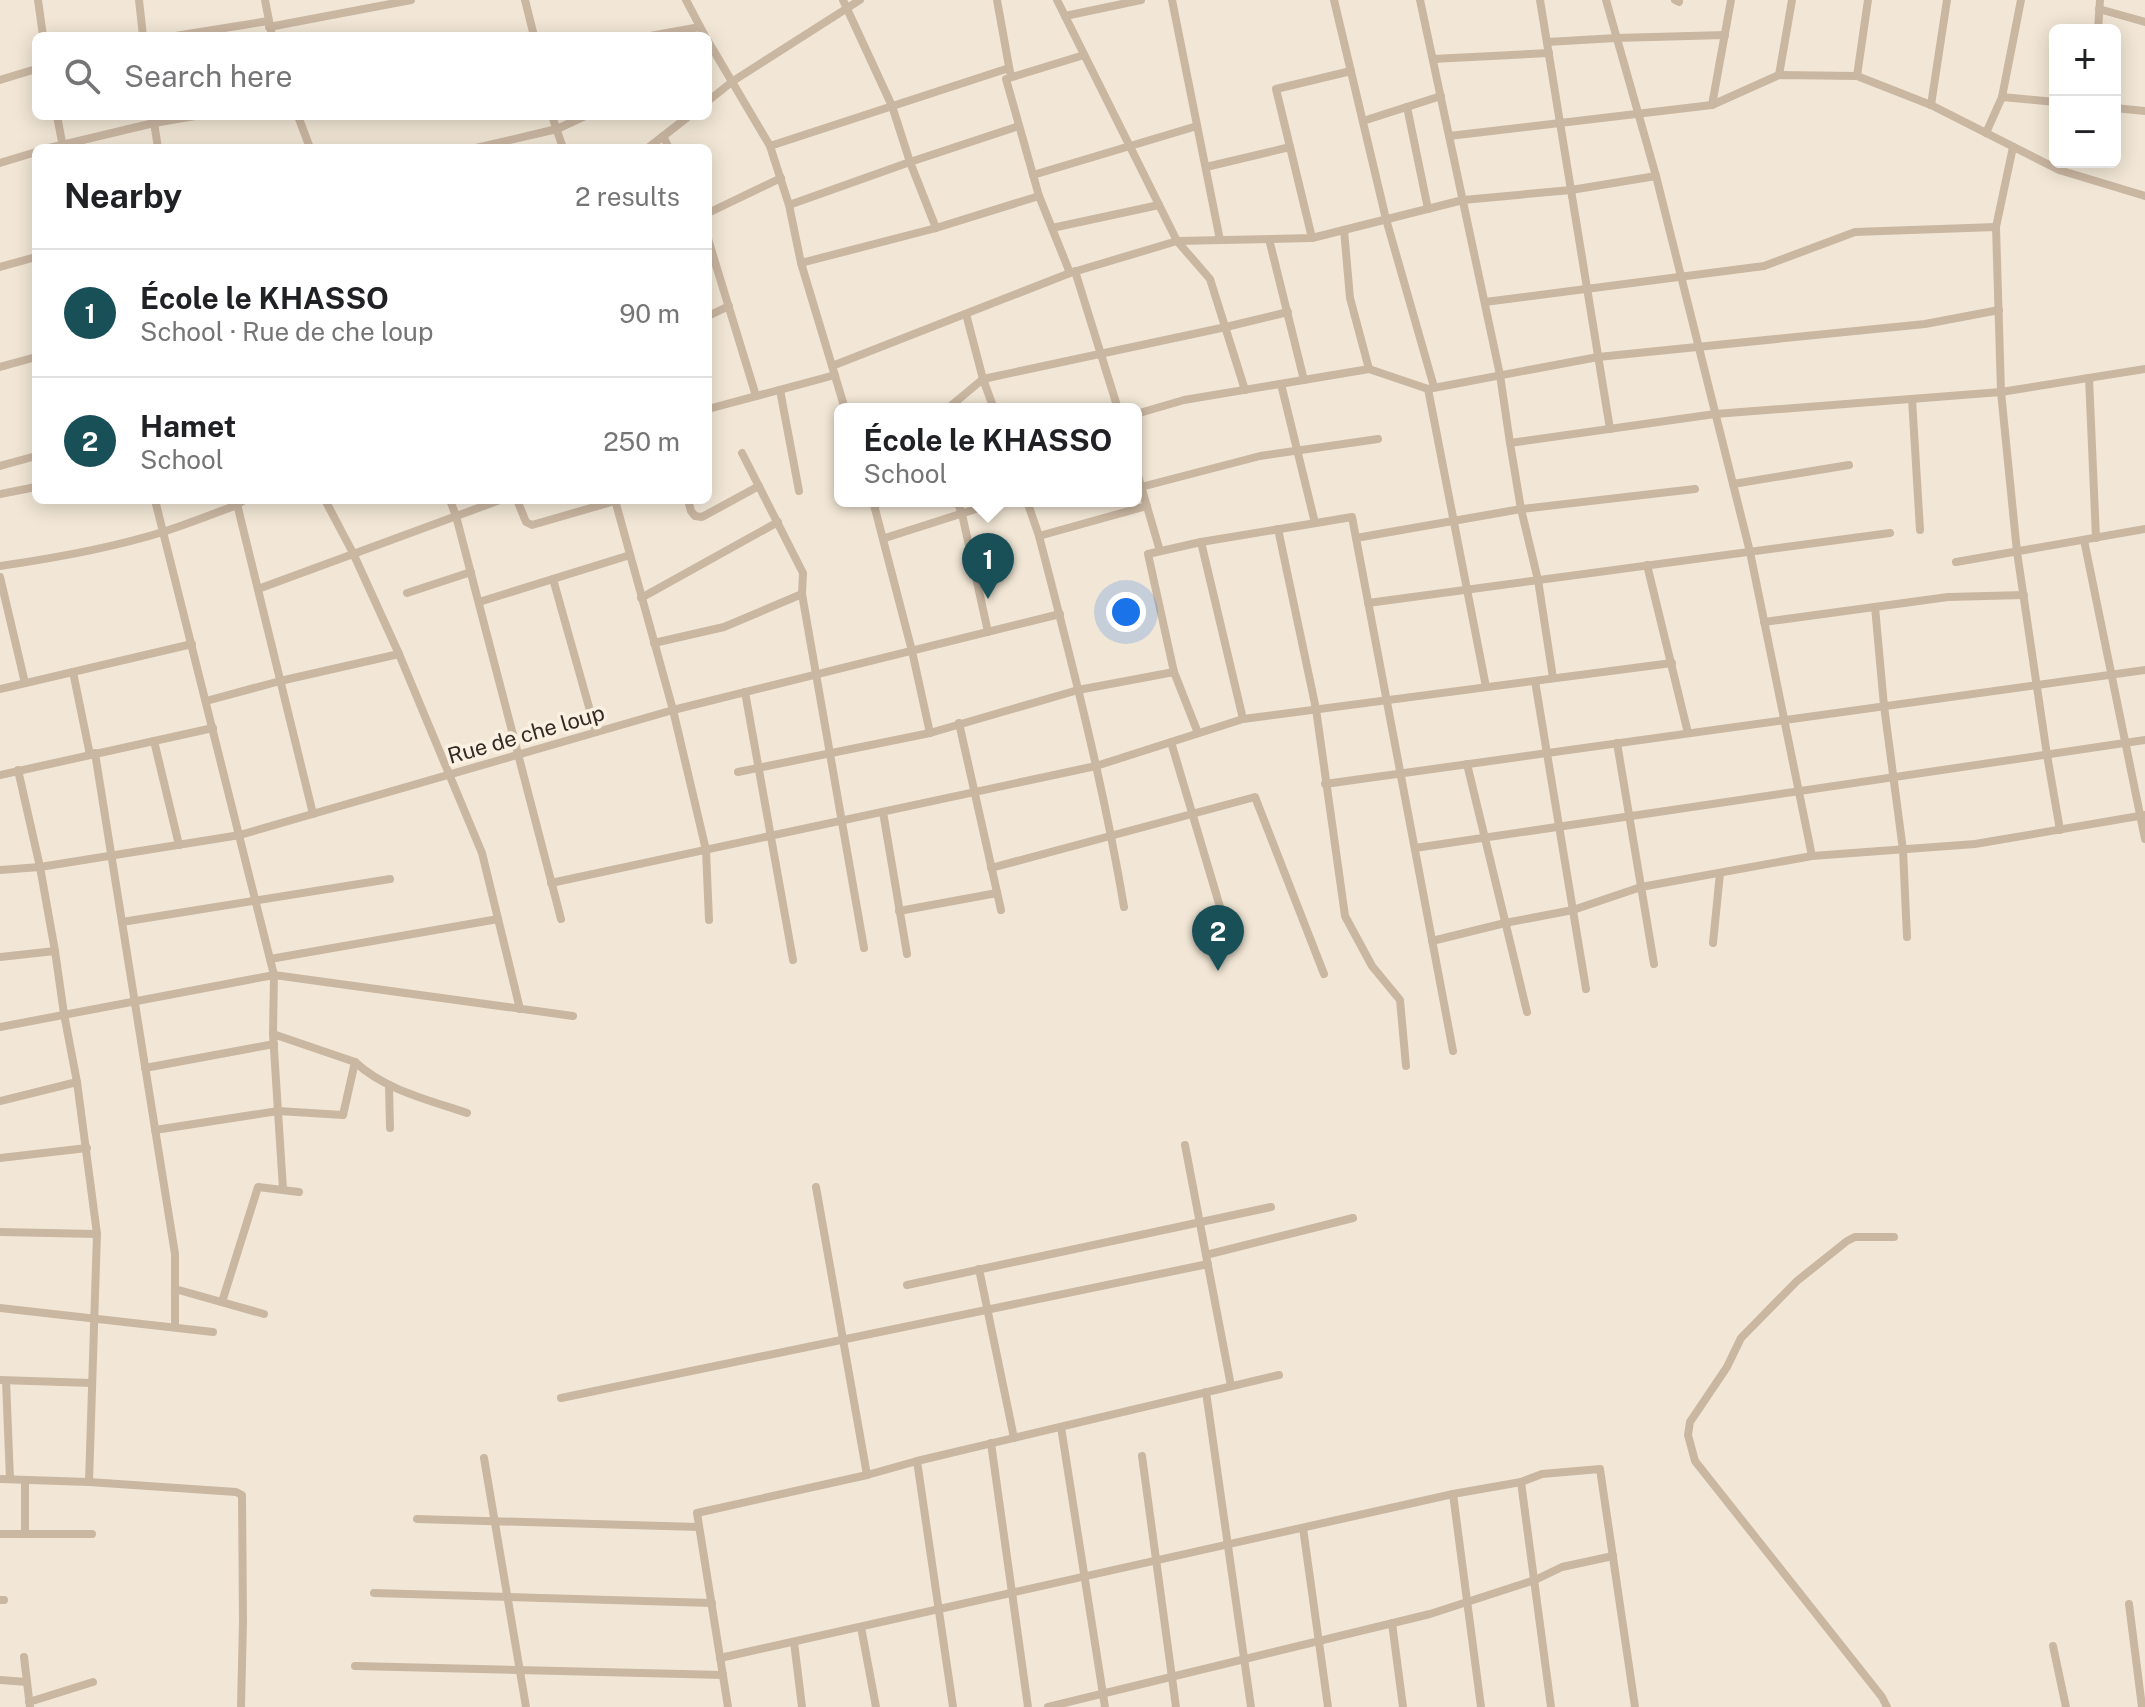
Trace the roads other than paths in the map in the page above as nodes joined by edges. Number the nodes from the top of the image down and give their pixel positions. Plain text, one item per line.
1 (38, 0) edge
2 (139, 0) edge
3 (265, 0) edge
4 (352, 0) edge
5 (411, 0) edge
6 (525, 0) edge
7 (686, 0) edge
8 (860, 0) edge
9 (997, 0) edge
10 (1057, 0) edge
11 (1141, 0) edge
12 (1172, 0) edge
13 (1334, 0) edge
14 (1420, 0) edge
15 (1540, 0) edge
16 (1606, 0) edge
17 (1731, 0) edge
18 (1792, 0) edge
19 (1868, 0) edge
20 (1947, 0) edge
21 (2021, 0) edge
22 (387, 2) edge
23 (845, 4) edge
24 (2100, 4) edge
25 (357, 10) junction
26 (1065, 16) junction
27 (2145, 22) edge
28 (2098, 24) edge
29 (270, 28) edge
30 (42, 32) edge
31 (143, 32) edge
32 (222, 32) edge
33 (533, 32) edge
34 (702, 32) edge
35 (1725, 35) junction
36 (1616, 38) junction
37 (1547, 42) junction
38 (712, 48) edge
39 (1549, 53) junction
40 (1084, 55) junction
41 (1433, 59) junction
42 (32, 70) edge
43 (1351, 71) junction
44 (1010, 72) junction
45 (1779, 75) junction
46 (1857, 76) junction
47 (0, 80) edge
48 (733, 81) junction
49 (1441, 96) junction
50 (2002, 97) junction
51 (712, 98) edge
52 (2049, 101) edge
53 (1712, 105) junction
54 (1931, 105) junction
55 (892, 106) junction
56 (1407, 107) junction
57 (2121, 109) edge
58 (2145, 111) edge
59 (1639, 113) junction
60 (58, 120) edge
61 (154, 120) edge
62 (300, 120) edge
63 (554, 120) edge
64 (576, 120) edge
65 (684, 120) edge
66 (1363, 121) junction
67 (1560, 123) junction
68 (1019, 126) junction
69 (1197, 126) junction
70 (557, 129) junction
71 (1986, 133) junction
72 (663, 136) junction
73 (1449, 136) junction
74 (63, 144) edge
75 (70, 144) edge
76 (157, 144) edge
77 (308, 144) edge
78 (493, 144) edge
79 (562, 144) edge
80 (653, 144) edge
81 (667, 144) edge
82 (770, 146) junction
83 (1130, 146) junction
84 (1290, 147) junction
85 (2013, 147) junction
86 (32, 153) edge
87 (910, 162) junction
88 (0, 163) edge
89 (1206, 167) junction
90 (1033, 175) junction
91 (1656, 176) junction
92 (781, 178) junction
93 (1571, 190) junction
94 (1039, 196) junction
95 (2145, 196) edge
96 (1463, 200) junction
97 (789, 205) junction
98 (1159, 205) junction
99 (1428, 209) junction
100 (712, 211) edge
101 (1386, 219) junction
102 (1996, 227) junction
103 (936, 228) junction
104 (1052, 228) junction
105 (1344, 230) junction
106 (1312, 238) junction
107 (1269, 239) junction
108 (1220, 240) junction
109 (1177, 241) junction
110 (712, 252) edge
111 (32, 258) edge
112 (801, 263) junction
113 (0, 267) edge
114 (1073, 272) junction
115 (1681, 275) junction
116 (1587, 288) junction
117 (1485, 302) junction
118 (729, 306) junction
119 (1999, 310) junction
120 (1288, 312) junction
121 (712, 314) edge
122 (966, 314) junction
123 (1226, 327) junction
124 (1699, 347) junction
125 (1101, 353) junction
126 (1598, 357) junction
127 (32, 358) edge
128 (0, 367) edge
129 (1369, 369) junction
130 (2145, 369) edge
131 (834, 371) junction
132 (1500, 375) junction
133 (2089, 378) junction
134 (983, 379) junction
135 (1304, 380) junction
136 (1281, 384) junction
137 (1431, 388) junction
138 (780, 390) junction
139 (1245, 390) junction
140 (2001, 392) junction
141 (756, 396) junction
142 (1912, 399) junction
143 (843, 403) edge
144 (954, 403) edge
145 (992, 403) edge
146 (1116, 403) edge
147 (712, 408) edge
148 (1142, 412) edge
149 (1715, 414) junction
150 (1610, 429) junction
151 (1378, 439) dead end
152 (1510, 443) junction
153 (1297, 451) junction
154 (742, 453) dead end
155 (32, 457) edge
156 (1849, 465) dead end
157 (0, 466) edge
158 (1733, 484) junction
159 (759, 486) junction
160 (1142, 487) edge
161 (32, 488) edge
162 (1695, 489) dead end
163 (1142, 490) edge
164 (799, 491) dead end
165 (0, 494) edge
166 (156, 504) edge
167 (234, 504) edge
168 (239, 504) edge
169 (327, 504) edge
170 (452, 504) edge
171 (489, 504) edge
172 (519, 504) edge
173 (602, 504) edge
174 (616, 504) edge
175 (689, 504) edge
176 (1147, 506) junction
177 (875, 507) edge
178 (959, 507) edge
179 (983, 507) edge
180 (1029, 507) edge
181 (1521, 509) junction
182 (962, 514) junction
183 (456, 516) junction
184 (778, 522) junction
185 (1453, 522) junction
186 (1315, 523) junction
187 (1278, 529) junction
188 (2145, 529) edge
189 (1920, 530) dead end
190 (165, 531) junction
191 (1890, 533) dead end
192 (1039, 536) junction
193 (885, 538) junction
194 (1356, 538) junction
195 (2096, 538) junction
196 (2084, 540) junction
197 (1201, 542) junction
198 (1160, 551) junction
199 (1750, 552) junction
200 (2017, 552) junction
201 (353, 553) junction
202 (630, 555) junction
203 (1956, 562) dead end
204 (1647, 565) junction
205 (0, 566) edge
206 (471, 572) junction
207 (0, 577) edge
208 (553, 579) junction
209 (1538, 580) junction
210 (258, 589) junction
211 (1466, 590) junction
212 (407, 593) dead end
213 (802, 594) junction
214 (2024, 595) junction
215 (641, 598) junction
216 (479, 602) junction
217 (1368, 603) junction
218 (1875, 607) junction
219 (1060, 614) junction
220 (1764, 622) junction
221 (988, 632) junction
222 (654, 643) junction
223 (192, 644) junction
224 (912, 651) junction
225 (399, 654) junction
226 (1672, 663) junction
227 (2145, 670) edge
228 (73, 672) junction
229 (1174, 672) junction
230 (816, 674) junction
231 (2111, 674) junction
232 (1553, 678) junction
233 (280, 681) junction
234 (1535, 681) junction
235 (25, 683) junction
236 (2038, 685) junction
237 (1486, 687) junction
238 (0, 689) edge
239 (1078, 690) junction
240 (745, 692) junction
241 (1388, 700) junction
242 (206, 701) junction
243 (1884, 706) junction
244 (1316, 709) junction
245 (673, 710) junction
246 (1243, 719) junction
247 (1784, 720) junction
248 (959, 723) junction
249 (213, 728) junction
250 (596, 732) junction
251 (930, 733) junction
252 (1198, 733) junction
253 (1688, 733) junction
254 (2145, 740) edge
255 (154, 741) junction
256 (1171, 742) junction
257 (1617, 743) junction
258 (2125, 743) junction
259 (830, 753) junction
260 (1547, 753) junction
261 (93, 754) junction
262 (518, 755) junction
263 (2047, 755) junction
264 (1467, 764) junction
265 (1096, 766) junction
266 (759, 768) junction
267 (18, 770) junction
268 (738, 772) dead end
269 (1401, 773) junction
270 (0, 775) edge
271 (449, 775) junction
272 (1894, 777) junction
273 (1325, 784) junction
274 (1799, 791) junction
275 (974, 792) junction
276 (883, 812) junction
277 (313, 814) junction
278 (1192, 814) junction
279 (1630, 816) junction
280 (2143, 816) edge
281 (842, 821) junction
282 (1559, 827) junction
283 (2060, 830) junction
284 (240, 835) junction
285 (772, 835) junction
286 (1112, 835) junction
287 (1485, 837) junction
288 (2145, 839) edge
289 (179, 845) junction
290 (1415, 848) junction
291 (706, 850) junction
292 (1903, 850) junction
293 (112, 856) junction
294 (1812, 856) junction
295 (40, 867) junction
296 (991, 868) junction
297 (0, 870) edge
298 (1720, 873) junction
299 (390, 879) dead end
300 (551, 883) junction
301 (1641, 887) junction
302 (997, 893) junction
303 (256, 901) junction
304 (1124, 907) dead end
305 (1001, 910) dead end
306 (1573, 910) junction
307 (899, 911) junction
308 (1223, 917) dead end
309 (498, 919) junction
310 (561, 919) dead end
311 (709, 920) dead end
312 (122, 922) junction
313 (1505, 923) junction
314 (1907, 937) dead end
315 (1432, 941) junction
316 (1713, 943) dead end
317 (864, 948) dead end
318 (55, 951) junction
319 (907, 954) dead end
320 (0, 957) edge
321 (270, 959) junction
322 (793, 960) dead end
323 (1654, 964) dead end
324 (1324, 974) dead end
325 (274, 975) junction
326 (1586, 989) dead end
327 (135, 1001) junction
328 (520, 1009) junction
329 (1527, 1012) dead end
330 (64, 1014) junction
331 (573, 1016) dead end
332 (0, 1027) edge
333 (274, 1039) junction
334 (1453, 1051) dead end
335 (355, 1062) junction
336 (1406, 1066) dead end
337 (145, 1068) junction
338 (77, 1082) junction
339 (389, 1085) junction
340 (0, 1101) edge
341 (278, 1111) junction
342 (467, 1113) dead end
343 (390, 1128) dead end
344 (155, 1130) junction
345 (1185, 1145) dead end
346 (87, 1148) junction
347 (0, 1158) edge
348 (816, 1187) dead end
349 (283, 1189) junction
350 (299, 1192) dead end
351 (1271, 1207) dead end
352 (1353, 1218) dead end
353 (1200, 1222) junction
354 (0, 1232) edge
355 (97, 1234) junction
356 (1894, 1237) dead end
357 (1207, 1260) junction
358 (979, 1269) junction
359 (907, 1285) dead end
360 (175, 1289) junction
361 (222, 1302) junction
362 (0, 1308) edge
363 (987, 1310) junction
364 (264, 1314) dead end
365 (94, 1319) junction
366 (175, 1327) junction
367 (213, 1332) dead end
368 (843, 1340) junction
369 (1279, 1375) dead end
370 (3, 1380) edge
371 (92, 1383) junction
372 (1231, 1386) junction
373 (1206, 1392) junction
374 (561, 1398) dead end
375 (1061, 1427) junction
376 (1014, 1438) junction
377 (991, 1443) junction
378 (1142, 1456) dead end
379 (484, 1458) dead end
380 (917, 1461) junction
381 (867, 1475) junction
382 (5, 1479) edge
383 (25, 1480) junction
384 (89, 1482) junction
385 (1521, 1482) junction
386 (1453, 1494) junction
387 (417, 1519) dead end
388 (495, 1522) junction
389 (699, 1527) junction
390 (1303, 1528) junction
391 (0, 1534) edge
392 (25, 1534) junction
393 (92, 1534) dead end
394 (1228, 1545) junction
395 (1613, 1556) junction
396 (1156, 1561) junction
397 (1085, 1577) junction
398 (1535, 1580) junction
399 (374, 1593) dead end
400 (1012, 1593) junction
401 (507, 1597) junction
402 (1467, 1601) junction
403 (712, 1603) junction
404 (2129, 1604) dead end
405 (939, 1609) junction
406 (1392, 1623) junction
407 (861, 1627) junction
408 (1319, 1641) junction
409 (794, 1642) junction
410 (2053, 1646) dead end
411 (24, 1657) dead end
412 (720, 1658) junction
413 (1244, 1660) junction
414 (355, 1666) dead end
415 (520, 1670) junction
416 (723, 1675) junction
417 (1172, 1678) junction
418 (0, 1680) edge
419 (27, 1682) junction
420 (93, 1682) dead end
421 (1103, 1695) junction
422 (29, 1705) edge
423 (1635, 1705) edge
424 (241, 1707) edge
425 (526, 1707) edge
426 (728, 1707) edge
427 (802, 1707) edge
428 (876, 1707) edge
429 (953, 1707) edge
430 (1028, 1707) edge
431 (1048, 1707) edge
432 (1105, 1707) edge
433 (1176, 1707) edge
434 (1251, 1707) edge
435 (1328, 1707) edge
436 (1403, 1707) edge
437 (1481, 1707) edge
438 (1551, 1707) edge
439 (1624, 1707) edge
440 (1887, 1707) edge
441 (2066, 1707) edge
442 (2142, 1707) edge

1 - 30 street
2 - 31 street
3 - 29 street
4 - 25 street
5 - 22 street
6 - 33 street
7 - 34 street
8 - 23 street
9 - 44 street
10 - 26 street
11 - 26 street
12 - 69 street
13 - 43 street
14 - 41 street
15 - 37 street
16 - 36 street
17 - 35 street
18 - 45 street
19 - 46 street
20 - 54 street
21 - 50 street
22 - 25 street
23 - 48 street
23 - 55 street
24 - 27 street
24 - 28 street
25 - 29 street
26 - 40 street
29 - 32 street
35 - 36 street
35 - 53 street
36 - 37 street
36 - 59 street
37 - 39 street
38 - 48 street
39 - 41 street
39 - 67 street
40 - 44 street
40 - 83 street
41 - 49 street
42 - 47 street
43 - 66 street
43 - 84 street
44 - 55 street
44 - 68 street
45 - 46 street
45 - 53 street
46 - 54 street
48 - 51 street
48 - 82 street
49 - 56 street
49 - 73 street
50 - 52 street
50 - 71 street
53 - 59 street
54 - 71 street
55 - 82 street
55 - 87 street
56 - 66 street
56 - 99 street
57 - 58 street
59 - 67 street
59 - 91 street
60 - 74 street
61 - 75 street
61 - 76 street
62 - 77 street
63 - 70 street
64 - 70 street
65 - 72 street
66 - 101 street
67 - 73 street
67 - 93 street
68 - 87 street
68 - 90 street
69 - 83 street
69 - 89 street
70 - 78 street
70 - 79 street
71 - 85 street
72 - 80 street
72 - 81 street
73 - 96 street
82 - 92 street
83 - 90 street
83 - 98 street
84 - 89 street
84 - 106 street
85 - 95 street
85 - 102 street
86 - 88 street
87 - 97 street
87 - 103 street
89 - 108 street
90 - 94 street
91 - 93 street
91 - 115 street
92 - 97 street
92 - 100 street
93 - 96 street
93 - 116 street
94 - 103 street
94 - 104 street
96 - 99 street
96 - 117 street
97 - 112 street
98 - 104 street
98 - 109 street
99 - 101 street
101 - 105 street
101 - 137 street
102 - 115 street
102 - 119 street
103 - 112 street
104 - 114 street
105 - 106 street
105 - 129 street
106 - 107 street
107 - 108 street
107 - 120 street
108 - 109 street
109 - 114 street
109 - 123 street
110 - 118 street
111 - 113 street
112 - 131 street
114 - 122 street
114 - 125 street
115 - 116 street
115 - 124 street
116 - 117 street
116 - 126 street
117 - 132 street
118 - 121 street
118 - 141 street
119 - 124 street
119 - 140 street
120 - 123 street
120 - 135 street
122 - 131 street
122 - 134 street
123 - 125 street
123 - 139 street
124 - 126 street
124 - 149 street
125 - 134 street
125 - 146 street
126 - 132 street
126 - 150 street
127 - 128 street
129 - 135 street
129 - 137 street
130 - 133 street
131 - 138 street
131 - 143 street
132 - 137 street
132 - 152 street
133 - 140 street
133 - 195 street
134 - 144 street
134 - 145 street
135 - 136 street
136 - 139 street
136 - 153 street
137 - 185 street
138 - 141 street
138 - 164 street
139 - 148 street
140 - 142 street
140 - 200 street
141 - 147 street
142 - 149 street
142 - 189 street
149 - 150 street
149 - 158 street
150 - 152 street
151 - 153 street
152 - 181 street
153 - 160 street
153 - 186 street
154 - 159 street
155 - 157 street
156 - 158 street
158 - 199 street
159 - 175 street
159 - 184 street
161 - 165 street
162 - 181 street
163 - 176 street
166 - 190 street
167 - 190 street
168 - 210 street
169 - 201 street
170 - 183 street
171 - 183 street
172 - 173 street
174 - 202 street
176 - 192 street
176 - 198 street
177 - 193 street
178 - 182 street
179 - 182 street
180 - 192 street
181 - 185 street
181 - 209 street
182 - 193 street
182 - 221 street
183 - 201 street
183 - 206 street
184 - 213 street
184 - 215 street
185 - 194 street
185 - 211 street
186 - 187 street
186 - 194 street
187 - 197 street
187 - 244 street
188 - 195 street
190 - 205 street
190 - 223 street
191 - 199 street
192 - 219 street
193 - 224 street
194 - 217 street
195 - 196 street
196 - 200 street
196 - 231 street
197 - 198 street
197 - 246 street
198 - 229 street
199 - 204 street
199 - 220 street
200 - 203 street
200 - 214 street
201 - 210 street
201 - 225 street
202 - 208 street
202 - 215 street
204 - 209 street
204 - 226 street
206 - 212 street
206 - 216 street
207 - 235 street
208 - 216 street
208 - 250 street
209 - 211 street
209 - 232 street
210 - 233 street
211 - 217 street
211 - 237 street
213 - 222 street
213 - 230 street
214 - 218 street
214 - 236 street
215 - 222 street
216 - 262 street
217 - 241 street
218 - 220 street
218 - 243 street
219 - 221 street, Rue de che loup
219 - 239 street
220 - 247 street
221 - 224 street, Rue de che loup
222 - 245 street
223 - 228 street
223 - 242 street
224 - 230 street, Rue de che loup
224 - 251 street
225 - 233 street
225 - 271 street
226 - 232 street
226 - 253 street
227 - 231 street
228 - 235 street
228 - 261 street
229 - 239 street
229 - 252 street
230 - 240 street, Rue de che loup
230 - 259 street
231 - 236 street
231 - 258 street
232 - 234 street
233 - 242 street
233 - 277 street
234 - 237 street
234 - 260 street
235 - 238 street
236 - 243 street
236 - 263 street
237 - 241 street
239 - 248 street
239 - 265 street
240 - 245 street, Rue de che loup
240 - 266 street
241 - 244 street
241 - 269 street
242 - 249 street
243 - 247 street
243 - 272 street
244 - 246 street
244 - 273 street
245 - 250 street, Rue de che loup
245 - 291 street
246 - 252 street
247 - 253 street
247 - 274 street
248 - 251 street
248 - 275 street
249 - 255 street
249 - 284 street
250 - 262 street, Rue de che loup
251 - 259 street
252 - 256 street
253 - 257 street
254 - 258 street
255 - 261 street
255 - 289 street
256 - 265 street
256 - 278 street
257 - 260 street
257 - 279 street
258 - 263 street
258 - 280 street
259 - 266 street
259 - 281 street
260 - 264 street
260 - 282 street
261 - 267 street
261 - 293 street
262 - 271 street, Rue de che loup
262 - 300 street
263 - 272 street
263 - 283 street
264 - 269 street
264 - 287 street
265 - 275 street
265 - 286 street
266 - 268 street
266 - 285 street
267 - 270 street
267 - 295 street
269 - 273 street
269 - 290 street
271 - 277 street, Rue de che loup
271 - 309 street
272 - 274 street
272 - 292 street
273 - 336 street
274 - 279 street
274 - 294 street
275 - 276 street
275 - 296 street
276 - 281 street
276 - 307 street
277 - 284 street, Rue de che loup
278 - 286 street
278 - 308 street
278 - 324 street
279 - 282 street
279 - 301 street
280 - 283 street
280 - 288 street
281 - 285 street
281 - 317 street
282 - 287 street
282 - 306 street
283 - 292 street
284 - 289 street, Rue de che loup
284 - 303 street
285 - 291 street
285 - 322 street
286 - 296 street
286 - 304 street
287 - 290 street
287 - 313 street
289 - 293 street, Rue de che loup
290 - 315 street
291 - 300 street
291 - 311 street
292 - 294 street
292 - 314 street
293 - 295 street, Rue de che loup
293 - 312 street
294 - 298 street
295 - 297 street, Rue de che loup
295 - 318 street
296 - 302 street
298 - 301 street
298 - 316 street
299 - 303 street
300 - 310 street
301 - 306 street
301 - 323 street
302 - 305 street
302 - 307 street
303 - 312 street
303 - 321 street
306 - 313 street
306 - 326 street
307 - 319 street
309 - 321 street
309 - 328 street
312 - 327 street
313 - 315 street
313 - 329 street
315 - 334 street
318 - 320 street
318 - 330 street
321 - 325 street
325 - 327 street
325 - 328 street
325 - 333 street
327 - 330 street
327 - 337 street
328 - 331 street
330 - 332 street
330 - 338 street
333 - 335 street
333 - 337 street
333 - 341 street
335 - 339 street
335 - 341 street
337 - 344 street
338 - 340 street
338 - 346 street
339 - 342 street
339 - 343 street
341 - 344 street
341 - 349 street
344 - 360 street
345 - 353 street
346 - 347 street
346 - 355 street
348 - 368 street
349 - 350 street
349 - 361 street
351 - 353 street
352 - 357 street
353 - 357 street
353 - 358 street
354 - 355 street
355 - 365 street
356 - 440 street
357 - 363 street
357 - 372 street
358 - 359 street
358 - 363 street
360 - 361 street
360 - 366 street
361 - 364 street
362 - 365 street
363 - 368 street
363 - 376 street
365 - 366 street
365 - 371 street
366 - 367 street
368 - 374 street
368 - 381 street
369 - 372 street
370 - 371 street
370 - 382 street
371 - 384 street
372 - 373 street
373 - 375 street
373 - 394 street
375 - 376 street
375 - 397 street
376 - 377 street
377 - 380 street
377 - 400 street
378 - 396 street
379 - 388 street
380 - 381 street
380 - 405 street
381 - 389 street
382 - 383 street
383 - 384 street
383 - 392 street
384 - 424 street
385 - 386 street
385 - 395 street
385 - 398 street
386 - 390 street
386 - 402 street
387 - 388 street
388 - 389 street
388 - 401 street
389 - 403 street
390 - 394 street
390 - 408 street
391 - 392 street
392 - 393 street
394 - 396 street
394 - 413 street
395 - 398 street
395 - 423 street
396 - 397 street
396 - 417 street
397 - 400 street
397 - 421 street
398 - 402 street
398 - 438 street
399 - 401 street
400 - 405 street
400 - 430 street
401 - 403 street
401 - 415 street
402 - 406 street
402 - 437 street
403 - 412 street
404 - 442 street
405 - 407 street
405 - 429 street
406 - 408 street
406 - 436 street
407 - 409 street
407 - 428 street
408 - 413 street
408 - 435 street
409 - 412 street
409 - 427 street
410 - 441 street
411 - 419 street
412 - 416 street
413 - 417 street
413 - 434 street
414 - 415 street
415 - 416 street
415 - 425 street
416 - 426 street
417 - 421 street
417 - 433 street
418 - 419 street
419 - 422 street
420 - 422 street
421 - 431 street
421 - 432 street
423 - 439 street

